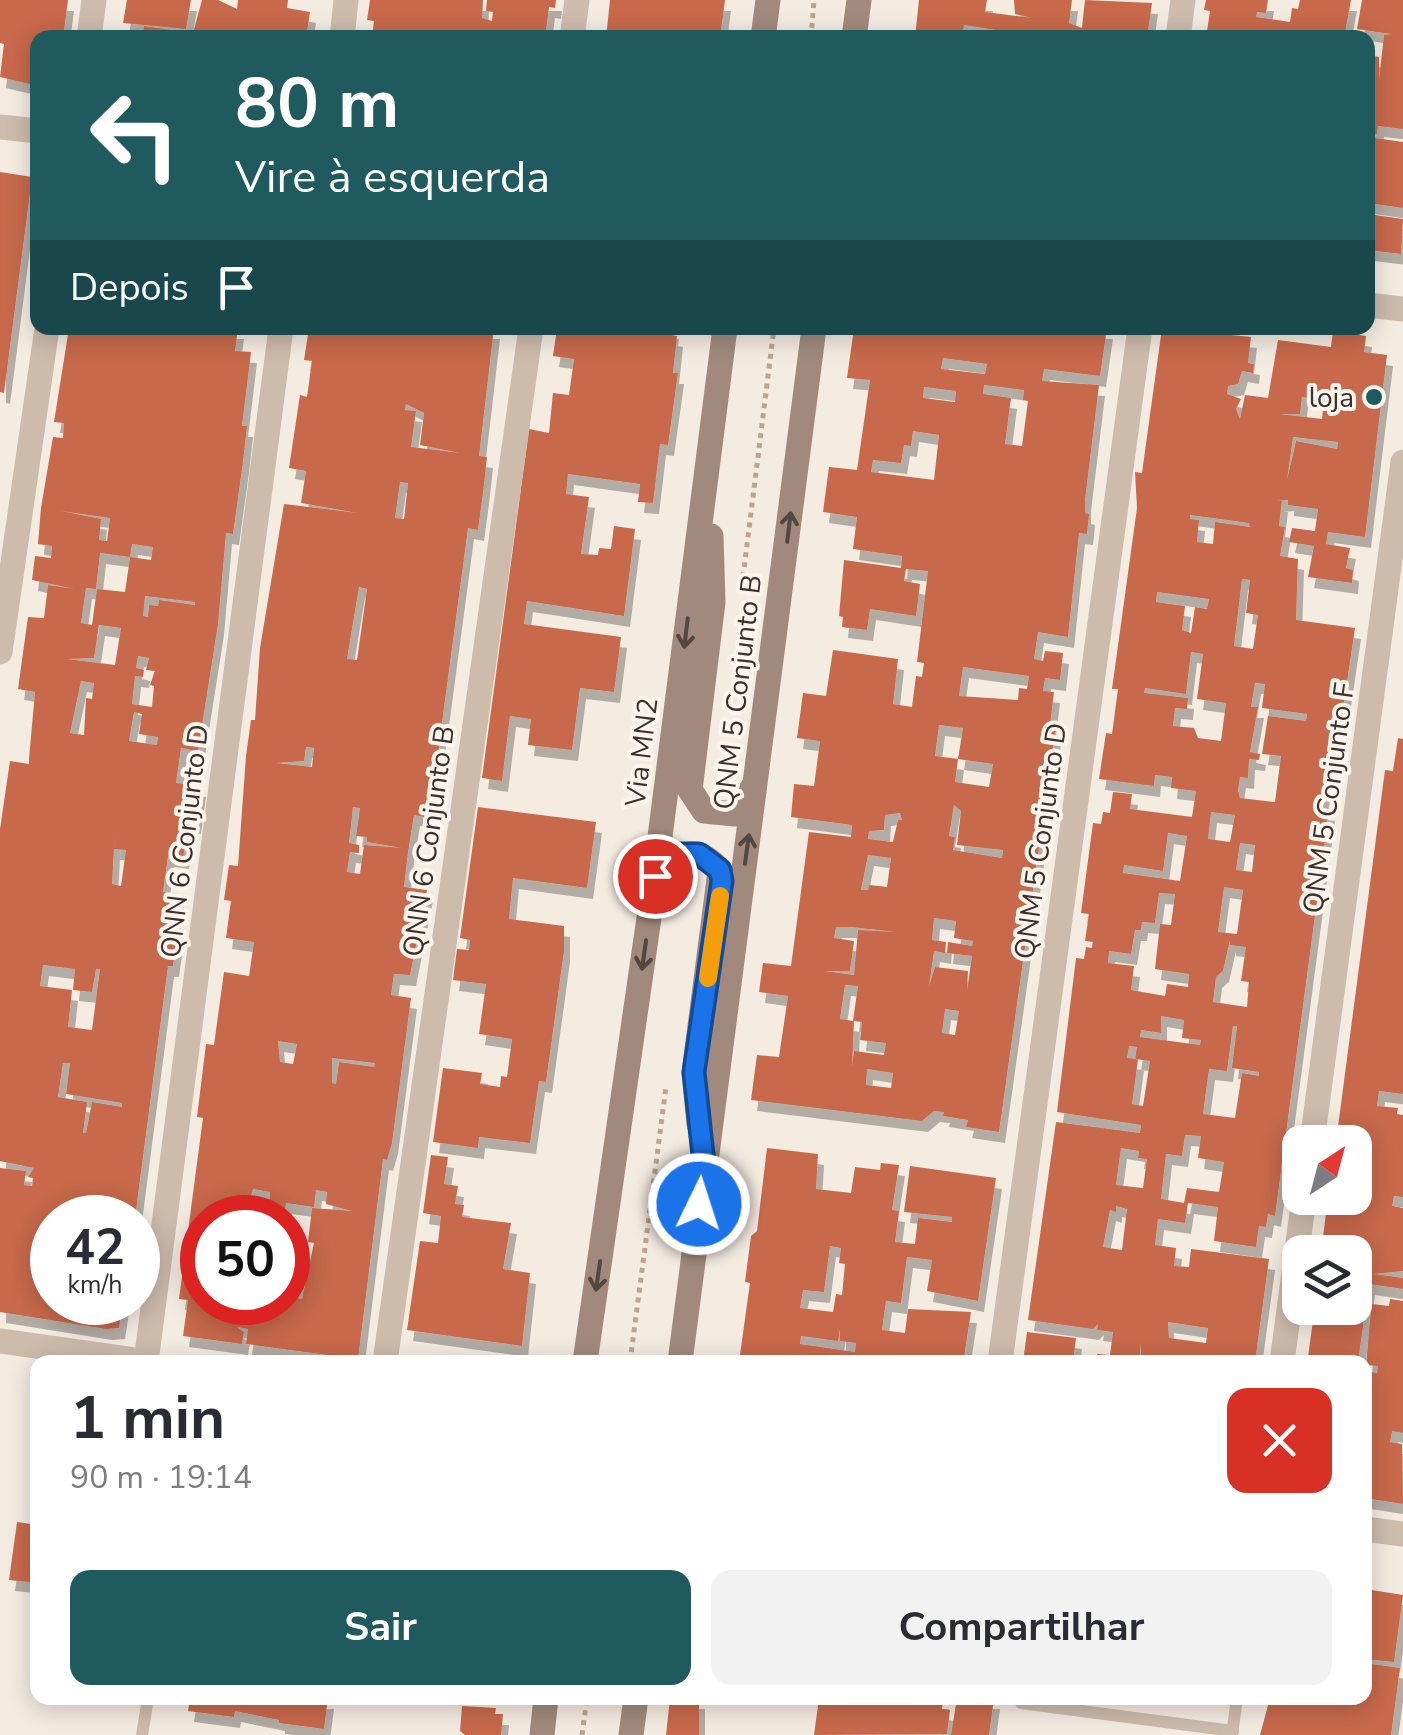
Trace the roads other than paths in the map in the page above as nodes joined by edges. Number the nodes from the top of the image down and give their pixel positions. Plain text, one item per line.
1 (94, 0) edge
2 (346, 0) edge
3 (577, 0) edge
4 (768, 0) edge
5 (859, 0) edge
6 (1182, 0) edge
7 (90, 30) edge
8 (343, 30) edge
9 (573, 30) edge
10 (765, 30) edge
11 (855, 30) edge
12 (1179, 30) edge
13 (0, 126) edge
14 (30, 130) edge
15 (1375, 306) edge
16 (1403, 309) edge
17 (46, 335) edge
18 (280, 335) edge
19 (530, 335) edge
20 (724, 335) edge
21 (813, 335) edge
22 (1139, 335) edge
23 (709, 456) junction
24 (1403, 462) edge
25 (0, 652) edge
26 (756, 781) junction
27 (655, 876) junction
28 (1314, 1125) edge
29 (704, 1164) junction
30 (1302, 1215) edge
31 (0, 1341) edge
32 (98, 1355) edge
33 (148, 1355) edge
34 (386, 1355) edge
35 (586, 1355) edge
36 (681, 1355) edge
37 (1001, 1355) edge
38 (1283, 1355) edge
39 (1372, 1530) edge
40 (1403, 1534) edge
41 (147, 1705) edge
42 (545, 1705) edge
43 (635, 1705) edge
44 (1035, 1705) edge
45 (1237, 1705) edge
46 (1232, 1733) edge
47 (142, 1735) edge
48 (542, 1735) edge
49 (631, 1735) edge

1 - 7 street
2 - 8 street
3 - 9 street
4 - 10 main road
5 - 11 main road
6 - 12 street
13 - 14 street
15 - 16 street
17 - 25 street
18 - 33 street, QNN 6 Conjunto D
19 - 34 street, QNN 6 Conjunto B
20 - 23 main road, Via MN2
26 -> 21 main road, QNM 5 Conjunto B
22 - 37 street, QNM 5 Conjunto D
23 - 26 main road
23 -> 27 main road, Via MN2
24 - 28 street, QNM 5 Conjunto F
29 -> 26 main road, QNM 5 Conjunto B
27 - 29 main road
27 -> 35 main road, Via MN2
29 - 36 main road, QNM 5 Conjunto B
30 - 38 street
31 - 32 street
39 - 40 street
41 - 47 lane
42 - 48 main road
43 - 49 main road
44 - 46 lane
45 - 46 lane

